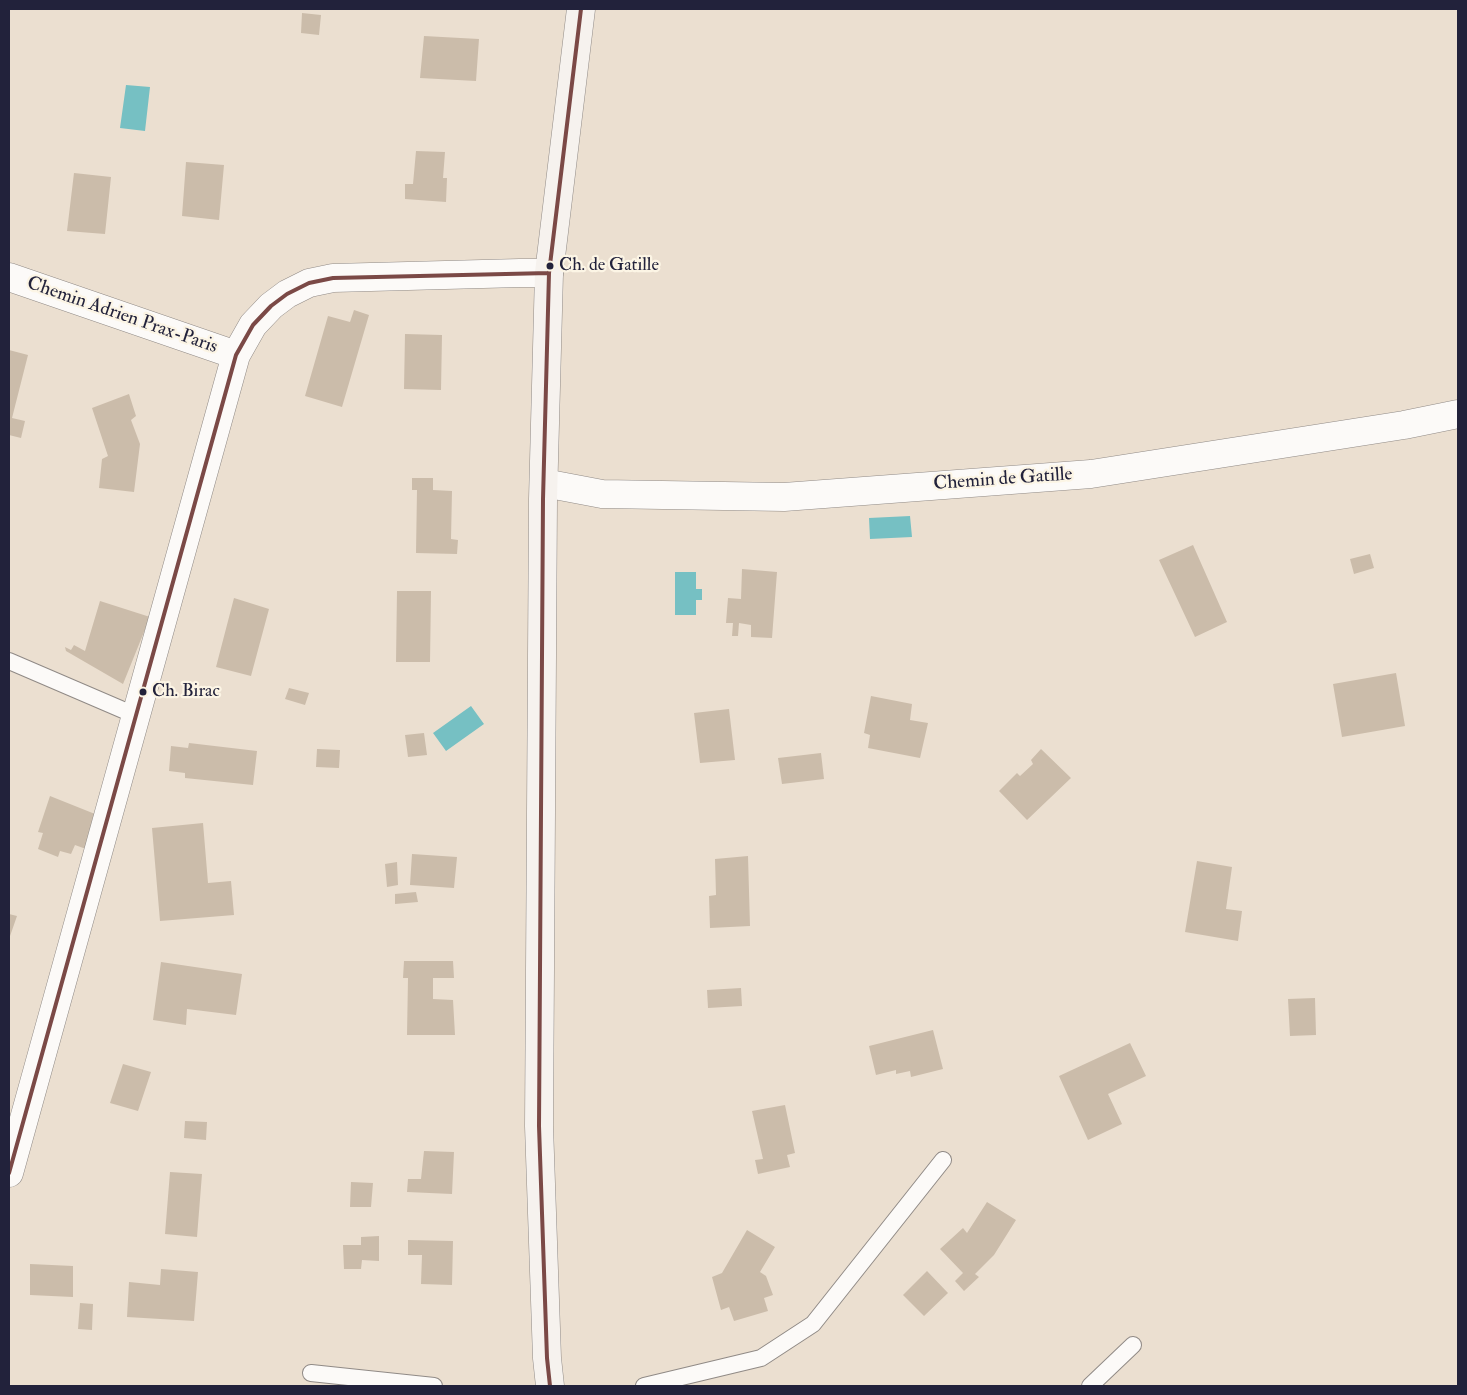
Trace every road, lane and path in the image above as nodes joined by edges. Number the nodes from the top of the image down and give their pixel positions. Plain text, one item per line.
1 (581, 9) edge
2 (548, 274) junction
3 (9, 277) edge
4 (236, 355) junction
5 (1458, 414) edge
6 (544, 484) junction
7 (9, 661) edge
8 (137, 716) junction
9 (943, 1160) dead end
10 (9, 1173) edge
11 (1133, 1344) dead end
12 (311, 1372) dead end
13 (434, 1386) edge
14 (550, 1386) edge
15 (644, 1386) edge
16 (1090, 1386) edge

1 - 2 main road
2 - 4 street
2 - 6 main road
3 - 4 street, Chemin Adrien Prax-Paris
4 - 8 street
5 - 6 street, Chemin de Gatille
6 - 14 main road
7 - 8 lane
8 - 10 street
9 - 15 lane
11 - 16 lane
12 - 13 lane

